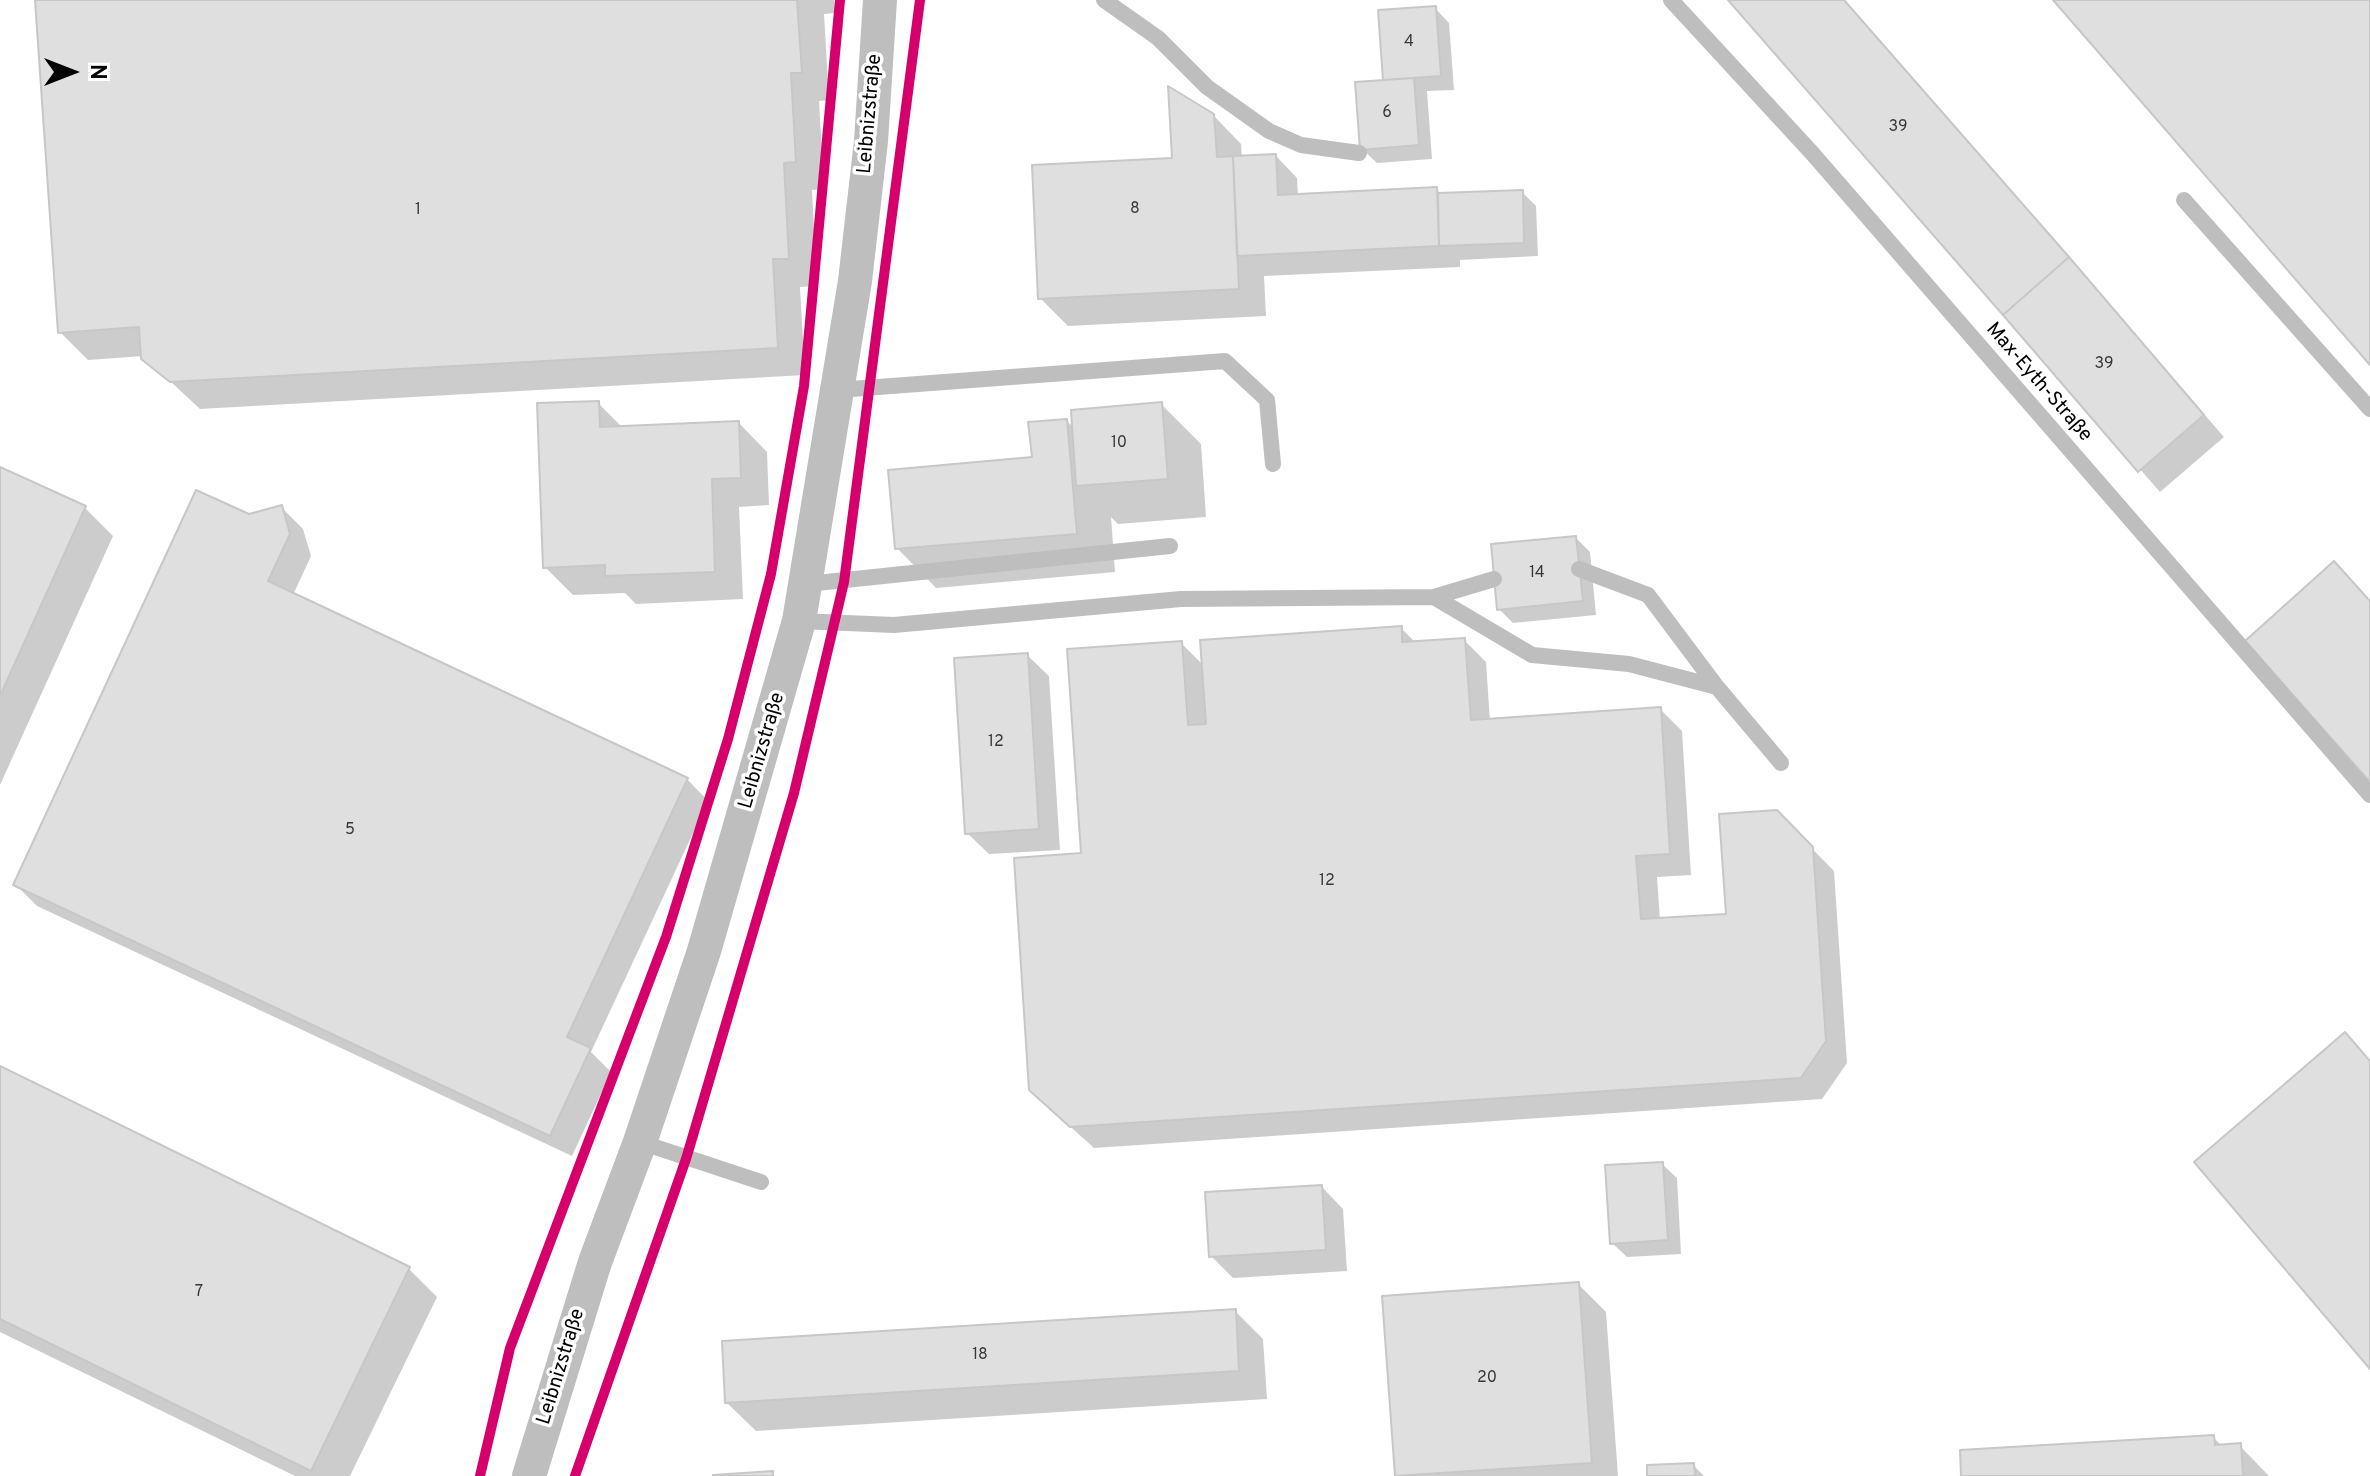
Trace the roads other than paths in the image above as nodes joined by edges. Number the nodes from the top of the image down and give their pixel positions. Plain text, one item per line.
1 (880, 0) edge
2 (1104, 0) edge
3 (1671, 0) edge
4 (1359, 153) dead end
5 (2184, 200) dead end
6 (838, 390) junction
7 (2370, 409) edge
8 (1273, 464) dead end
9 (1170, 546) dead end
10 (1579, 569) dead end
11 (1494, 579) dead end
12 (807, 584) junction
13 (1434, 597) junction
14 (799, 621) junction
15 (1717, 687) junction
16 (1781, 763) dead end
17 (2370, 795) edge
18 (640, 1142) junction
19 (761, 1182) dead end
20 (529, 1476) edge

1 - 6 street, Leibnizstraße
2 - 4 lane
3 - 17 lane, Max-Eyth-Straße
5 - 7 lane
6 - 8 lane
6 - 12 street, Leibnizstraße
9 - 12 lane
10 - 15 lane
11 - 13 lane
12 - 14 street, Leibnizstraße
13 - 14 lane
13 - 15 lane
14 - 18 street, Leibnizstraße
15 - 16 lane
18 - 19 lane
18 - 20 street, Leibnizstraße

